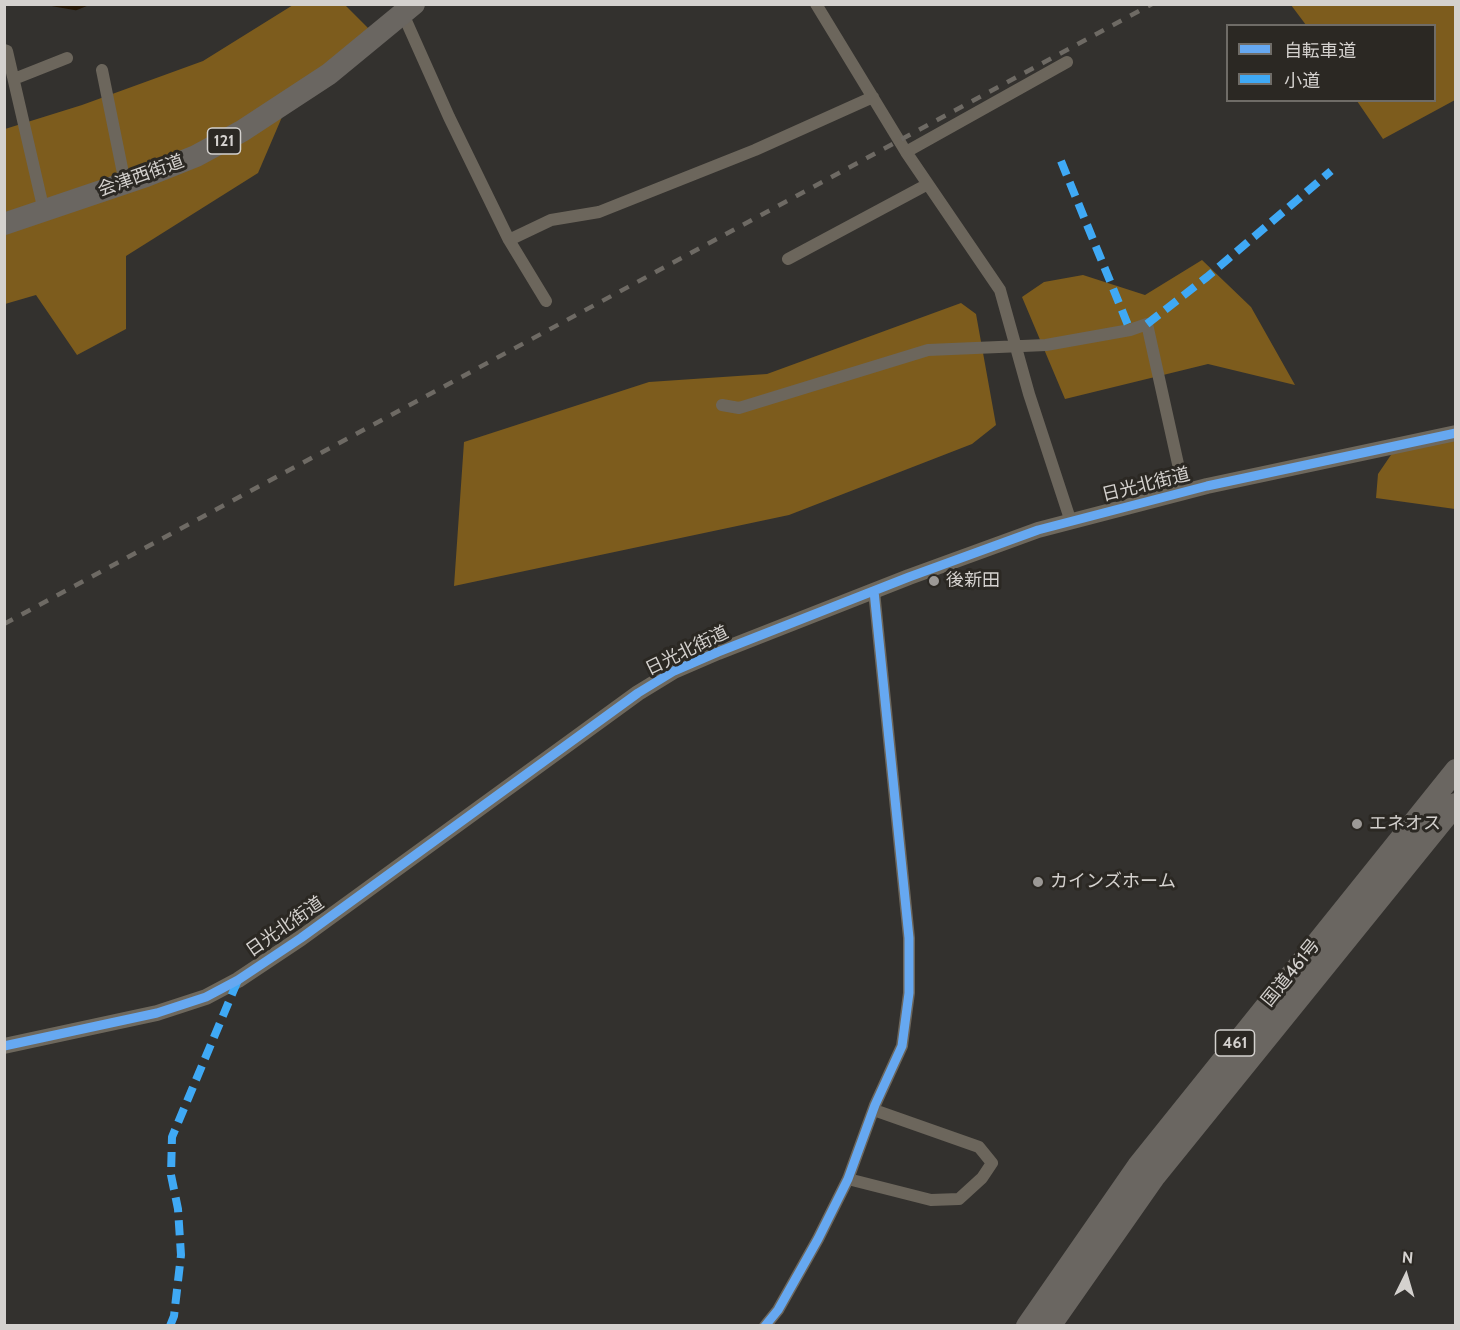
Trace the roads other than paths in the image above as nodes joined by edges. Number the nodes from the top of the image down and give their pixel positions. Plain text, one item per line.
1 (816, 4) edge
2 (408, 9) edge
3 (4, 50) edge
4 (67, 58) dead end
5 (1067, 62) dead end
6 (102, 70) dead end
7 (14, 79) junction
8 (873, 97) junction
9 (906, 152) junction
10 (125, 183) junction
11 (927, 184) junction
12 (44, 211) junction
13 (4, 224) edge
14 (509, 240) junction
15 (788, 259) dead end
16 (546, 301) dead end
17 (1016, 345) junction
18 (722, 405) dead end
19 (1455, 433) edge
20 (1184, 491) junction
21 (1071, 522) junction
22 (874, 591) junction
23 (1455, 770) edge
24 (1455, 804) edge
25 (4, 1046) edge
26 (874, 1110) junction
27 (848, 1179) junction
28 (765, 1326) edge
29 (1027, 1326) edge
30 (1050, 1326) edge

1 - 8 street
2 - 10 highway, 会津西街道 / 121
2 - 14 street
3 - 7 street
4 - 7 street
5 - 9 street
6 - 10 street
7 - 12 street
8 - 9 street
8 - 14 street
9 - 11 street
10 - 12 highway, 会津西街道 / 121
11 - 15 street
11 - 17 street
12 - 13 highway, 会津西街道 / 121
14 - 16 street
17 - 18 street
17 - 20 street
17 - 21 street
19 - 20 street, 日光北街道
20 - 21 street, 日光北街道
21 - 22 street, 日光北街道
22 - 25 street, 日光北街道
22 - 26 street
23 - 29 highway, 国道461号 / 461
24 - 30 highway, 国道461号 / 461
26 - 27 street
26 - 27 street
27 - 28 street

